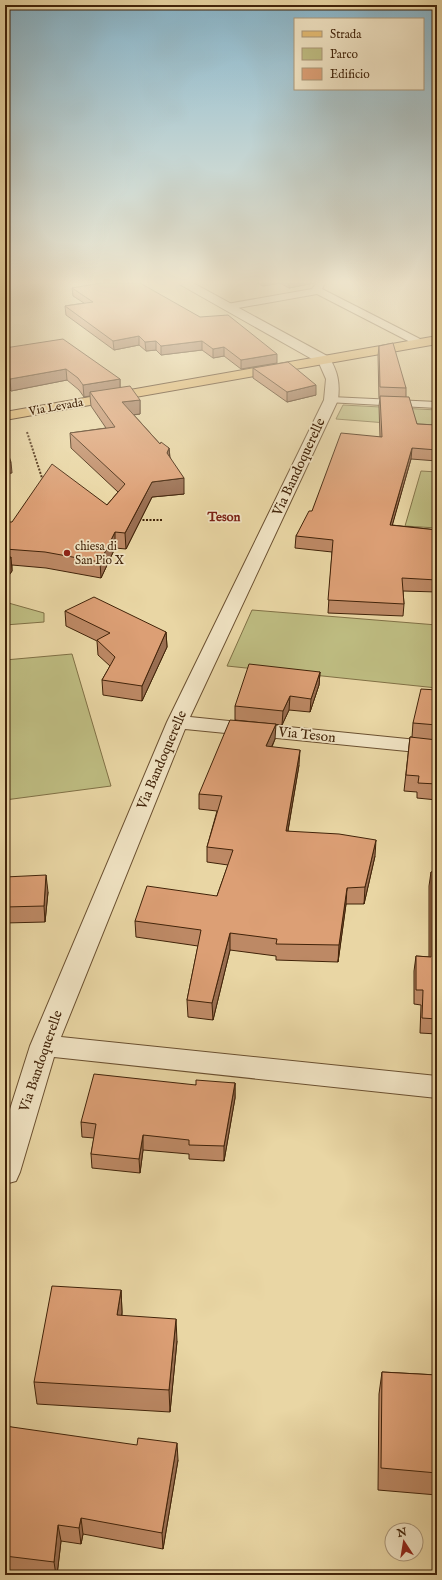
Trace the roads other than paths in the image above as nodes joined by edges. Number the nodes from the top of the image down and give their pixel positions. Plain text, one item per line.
1 (318, 357) edge
2 (342, 357) edge
3 (324, 360) junction
4 (331, 400) junction
5 (437, 405) edge
6 (9, 415) edge
7 (177, 722) junction
8 (437, 748) edge
9 (44, 1046) junction
10 (437, 1087) edge
11 (5, 1172) edge

1 - 3 street
2 - 3 main road, Via Levada
3 - 4 street, Via Bandoquerelle
3 - 6 main road, Via Levada
4 - 5 lane
4 - 7 street, Via Bandoquerelle
7 - 8 street, Via Teson
7 - 9 street, Via Bandoquerelle
9 - 10 street
9 - 11 street, Via Bandoquerelle

